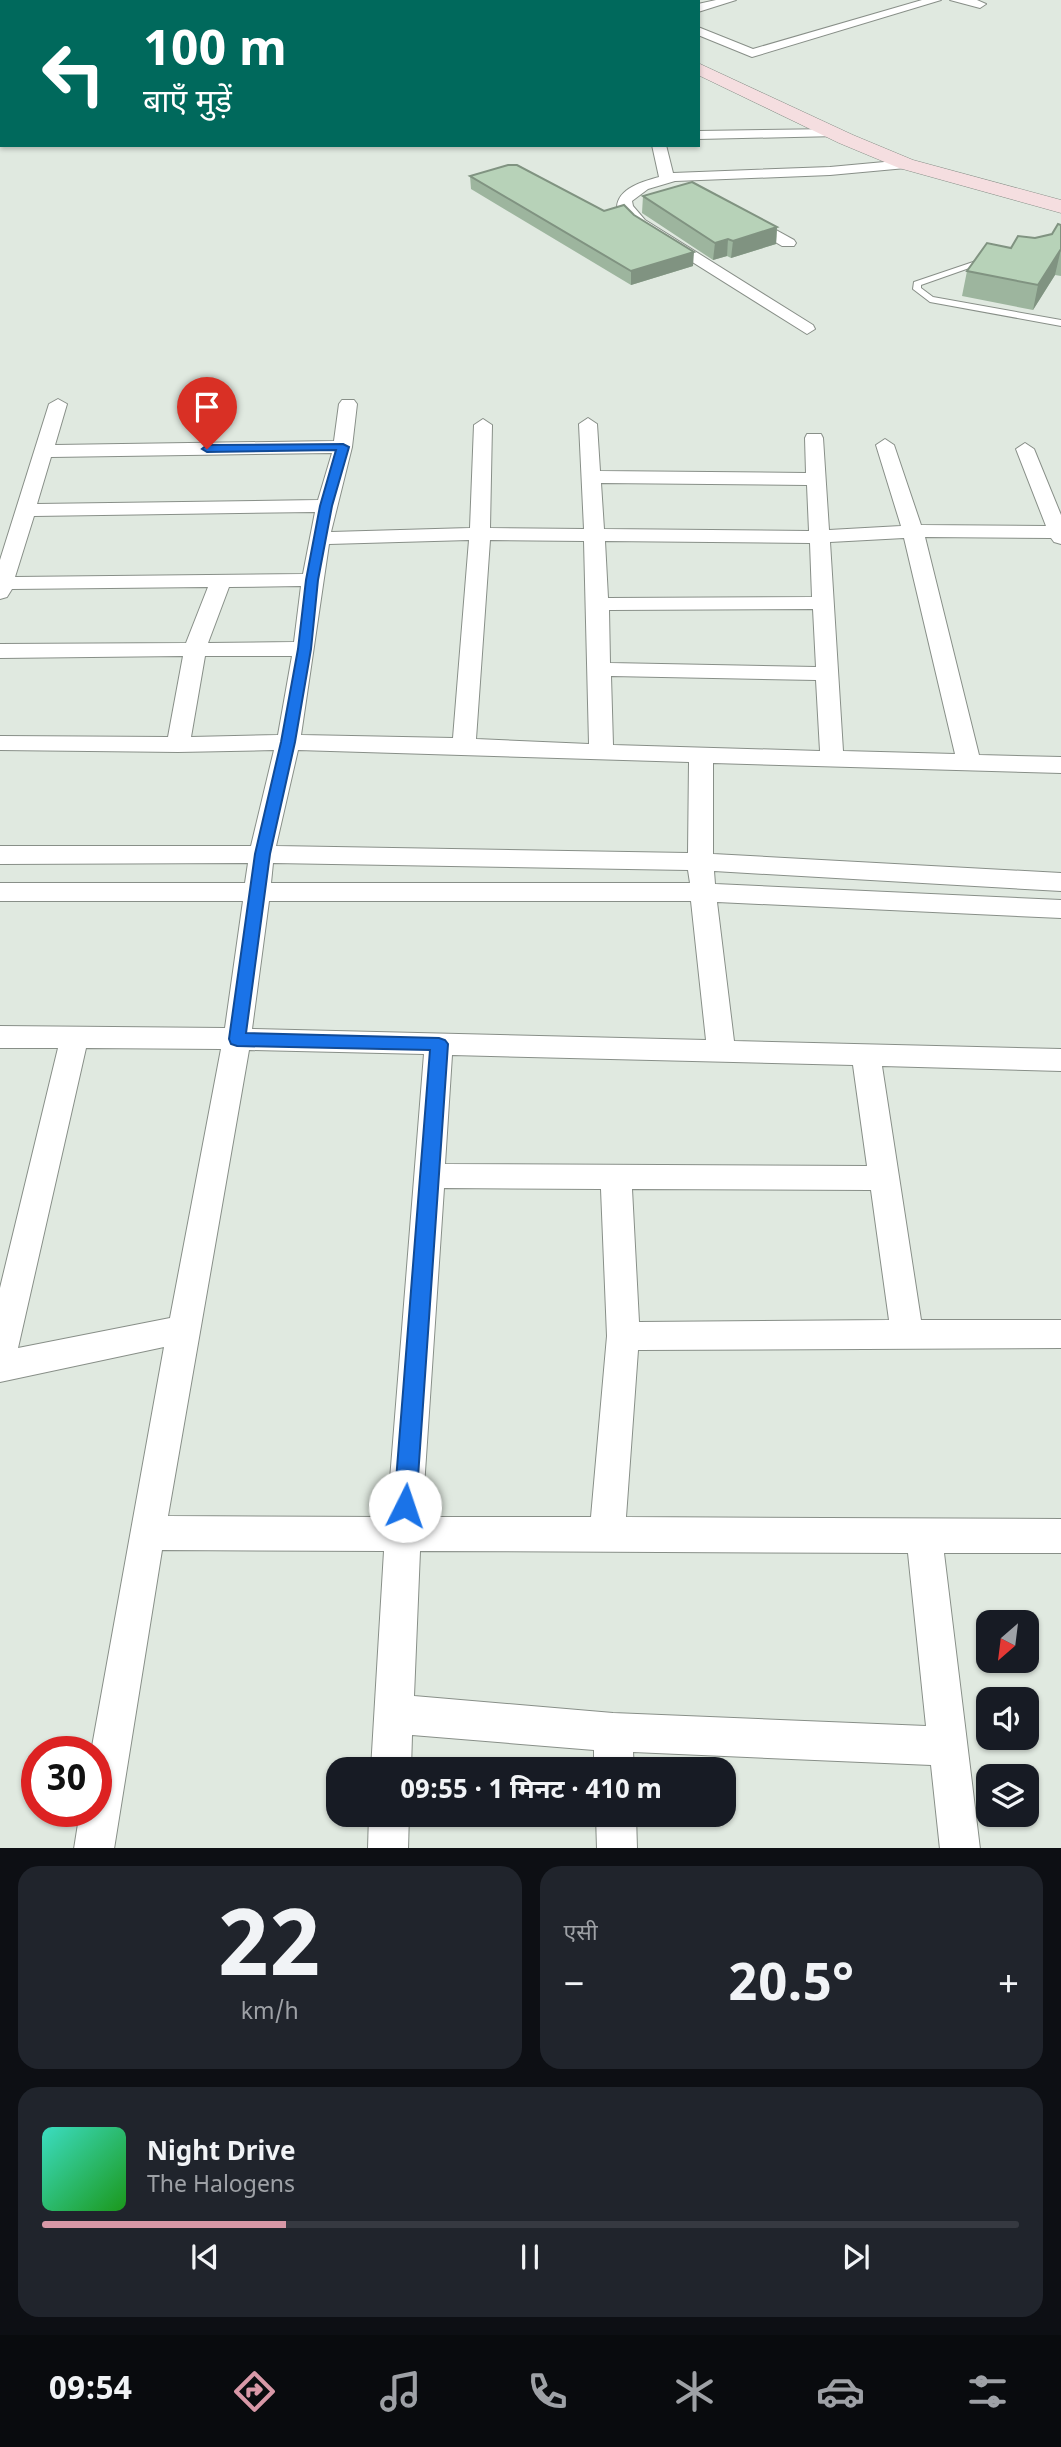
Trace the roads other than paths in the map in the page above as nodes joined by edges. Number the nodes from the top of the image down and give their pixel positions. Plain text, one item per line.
1 (730, 0) edge
2 (935, 0) edge
3 (956, 0) edge
4 (980, 4) dead end
5 (700, 8) edge
6 (900, 10) junction
7 (795, 26) dead end
8 (700, 32) edge
9 (757, 37) dead end
10 (732, 44) junction
11 (700, 69) edge
12 (833, 133) junction
13 (700, 135) edge
14 (659, 147) edge
15 (906, 164) junction
16 (685, 176) junction
17 (667, 178) junction
18 (705, 192) edge
19 (1061, 207) edge
20 (736, 213) edge
21 (788, 243) dead end
22 (999, 256) edge
23 (1061, 323) edge
24 (807, 329) dead end
25 (58, 404) dead end
26 (348, 404) dead end
27 (588, 424) dead end
28 (483, 425) dead end
29 (814, 438) dead end
30 (885, 445) dead end
31 (343, 447) junction
32 (1024, 449) dead end
33 (45, 451) junction
34 (590, 477) junction
35 (816, 479) junction
36 (326, 506) junction
37 (27, 510) junction
38 (913, 531) junction
39 (480, 534) junction
40 (1060, 535) edge
41 (9, 536) edge
42 (593, 537) junction
43 (819, 537) junction
44 (320, 538) junction
45 (312, 580) junction
46 (221, 581) junction
47 (2, 588) edge
48 (824, 603) junction
49 (598, 604) junction
50 (195, 649) junction
51 (304, 649) junction
52 (0, 651) edge
53 (599, 670) junction
54 (828, 674) junction
55 (288, 742) junction
56 (0, 743) edge
57 (178, 745) junction
58 (464, 746) junction
59 (601, 752) junction
60 (701, 754) junction
61 (832, 758) junction
62 (969, 762) junction
63 (1061, 765) edge
64 (262, 854) junction
65 (0, 855) edge
66 (700, 862) junction
67 (1061, 882) edge
68 (257, 891) junction
69 (0, 892) edge
70 (703, 892) junction
71 (1061, 909) edge
72 (0, 1037) edge
73 (74, 1038) junction
74 (237, 1039) junction
75 (439, 1044) junction
76 (721, 1051) junction
77 (866, 1055) junction
78 (1061, 1060) edge
79 (431, 1176) junction
80 (616, 1177) junction
81 (882, 1178) junction
82 (184, 1329) junction
83 (1061, 1334) edge
84 (624, 1336) junction
85 (907, 1336) junction
86 (0, 1357) edge
87 (0, 1367) edge
88 (147, 1533) junction
89 (403, 1534) junction
90 (607, 1534) junction
91 (924, 1535) junction
92 (1061, 1536) edge
93 (392, 1714) junction
94 (949, 1746) junction
95 (614, 1750) edge
96 (391, 1757) edge
97 (389, 1827) edge
98 (616, 1827) edge
99 (94, 1848) edge
100 (388, 1848) edge
101 (617, 1848) edge
102 (960, 1848) edge

1 - 5 street
2 - 6 street
3 - 4 street
6 - 7 street
6 - 10 street
8 - 10 street
9 - 10 street
11 - 12 street
12 - 13 street
12 - 15 street
14 - 17 street
15 - 16 street
15 - 19 street
16 - 17 street
16 - 18 street
17 - 24 street
20 - 21 street
22 - 23 lane
25 - 33 street
26 - 31 street
27 - 34 street
28 - 39 street
29 - 35 street
30 - 38 street
31 - 33 street
31 - 36 street
32 - 40 street
33 - 37 street
34 - 35 street
34 - 42 street
35 - 43 street
36 - 37 street
36 - 44 street
37 - 41 street
38 - 40 street
38 - 43 street
38 - 62 street
39 - 42 street
39 - 44 street
39 - 58 street
41 - 47 street
42 - 43 street
42 - 49 street
43 - 48 street
44 - 45 street
45 - 46 street
45 - 51 street
46 - 47 street
46 - 50 street
48 - 49 street
48 - 54 street
49 - 53 street
50 - 51 street
50 - 52 street
50 - 57 street
51 - 55 street
53 - 54 street
53 - 59 street
54 - 61 street
55 - 57 street
55 - 58 street
55 - 64 street
56 - 57 street
58 - 59 street
59 - 60 street
60 - 61 street
60 - 66 street
61 - 62 street
62 - 63 street
64 - 65 street
64 - 66 street
64 - 68 street
66 - 67 street
66 - 70 street
68 - 69 street
68 - 70 street
68 - 74 street
70 - 71 street
70 - 76 street
72 - 73 street
73 - 74 street
73 - 86 street
74 - 75 street
74 - 82 street
75 - 76 street
75 - 79 street
76 - 77 street
77 - 78 street
77 - 81 street
79 - 80 street
79 - 89 street
80 - 81 street
80 - 84 street
81 - 85 street
82 - 87 street
82 - 88 street
83 - 85 street
84 - 85 street
84 - 90 street
88 - 89 street
88 - 99 street
89 - 90 street
89 - 93 street
90 - 91 street
91 - 92 street
91 - 94 street
93 - 95 street
93 - 96 street
94 - 95 street
94 - 102 street
97 - 100 street
98 - 101 street

